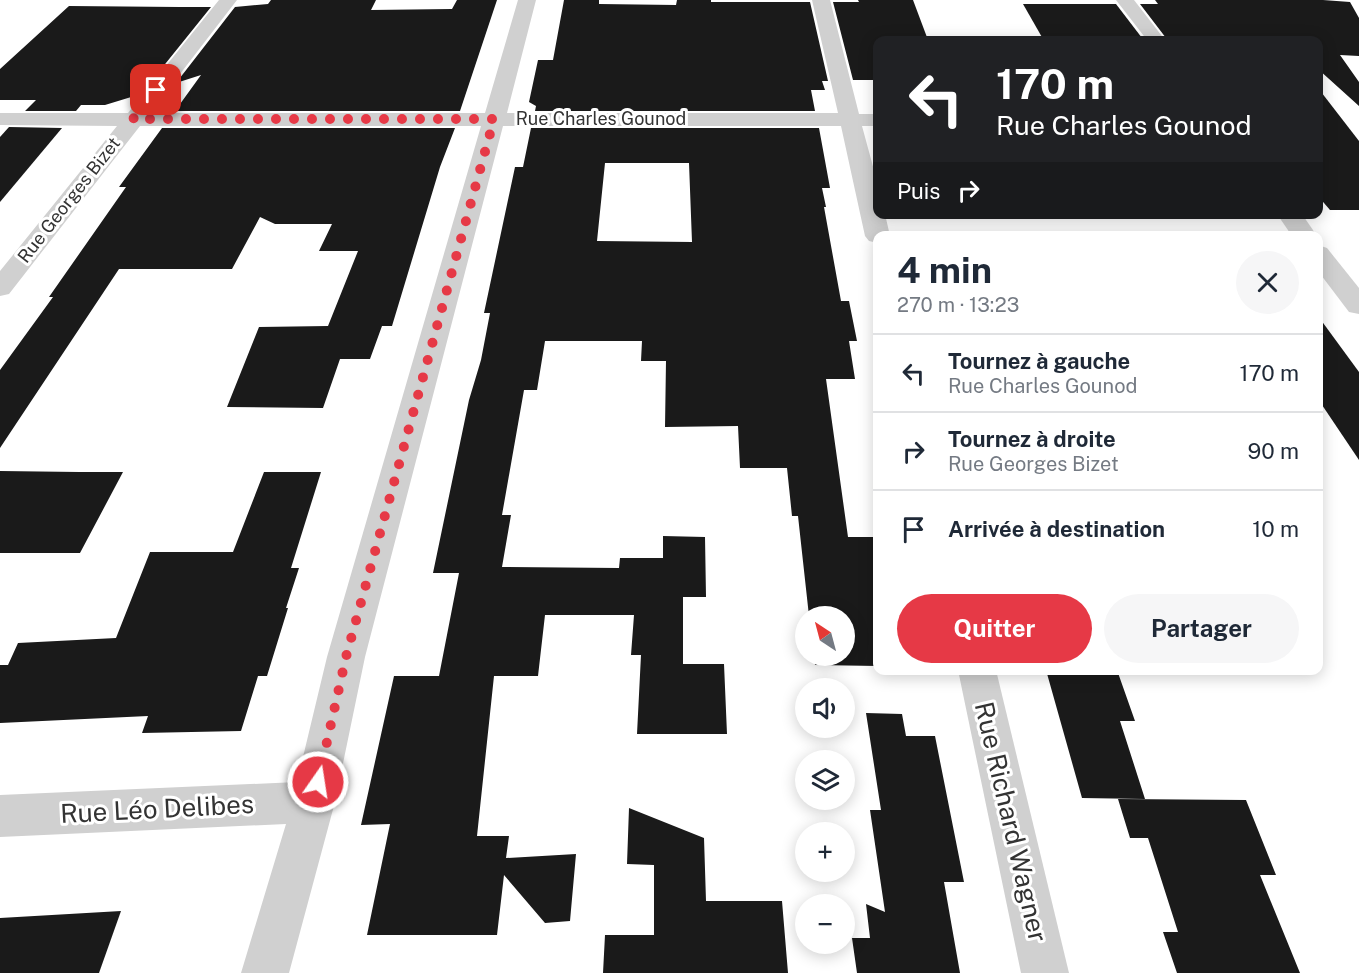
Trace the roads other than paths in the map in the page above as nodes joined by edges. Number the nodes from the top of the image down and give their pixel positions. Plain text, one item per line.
1 (228, 0) edge
2 (527, 0) edge
3 (821, 0) edge
4 (1125, 0) edge
5 (1153, 36) edge
6 (0, 119) edge
7 (133, 119) junction
8 (494, 119) junction
9 (851, 120) junction
10 (873, 120) edge
11 (873, 215) edge
12 (1323, 259) edge
13 (0, 288) edge
14 (1359, 306) edge
15 (977, 675) edge
16 (314, 802) junction
17 (0, 816) edge
18 (265, 973) edge
19 (1045, 973) edge

1 - 7 street, Rue Georges Bizet
2 - 8 street
3 - 9 street
4 - 5 street
6 - 7 street, Rue Charles Gounod
7 - 8 street, Rue Charles Gounod
7 - 13 street, Rue Georges Bizet
8 - 9 street, Rue Charles Gounod
8 - 16 street
9 - 10 street, Rue Charles Gounod
9 - 11 street
12 - 14 street
15 - 19 street, Rue Richard Wagner
16 - 17 street, Rue Léo Delibes
16 - 18 street

